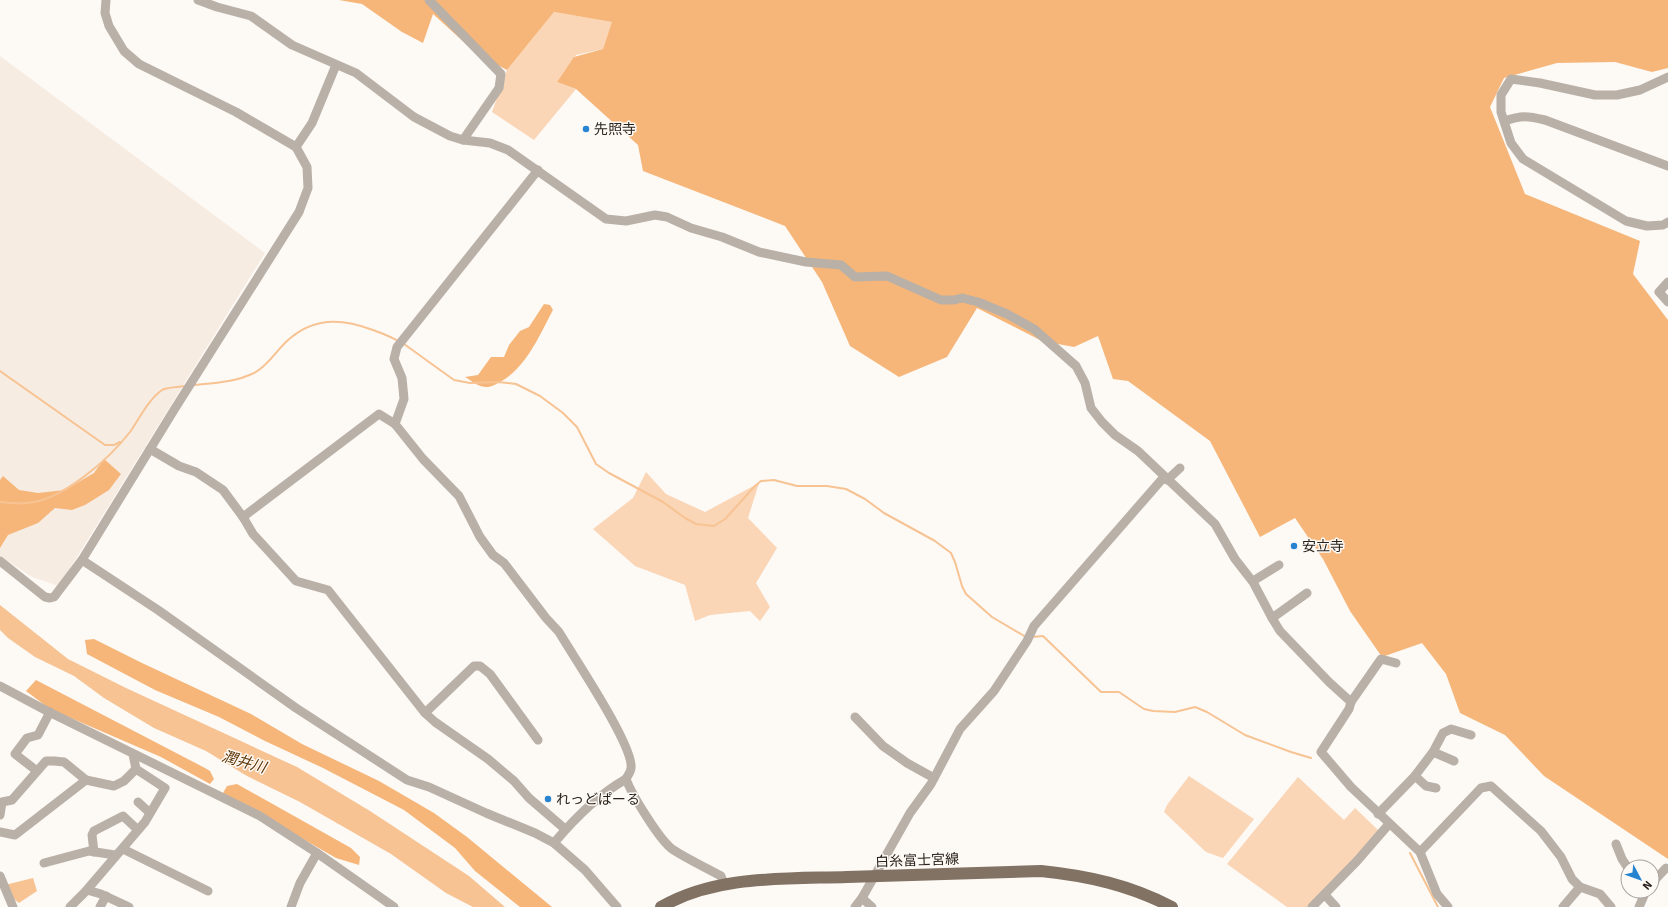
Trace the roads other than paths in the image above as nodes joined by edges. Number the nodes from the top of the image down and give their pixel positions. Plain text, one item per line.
1 (106, 0) edge
2 (198, 0) edge
3 (430, 0) edge
4 (336, 65) junction
5 (1668, 77) edge
6 (1505, 121) junction
7 (463, 140) junction
8 (296, 147) junction
9 (1668, 166) edge
10 (538, 170) junction
11 (1668, 222) edge
12 (1668, 282) edge
13 (1668, 302) edge
14 (395, 424) junction
15 (150, 449) junction
16 (1180, 468) dead end
17 (1166, 478) junction
18 (243, 517) junction
19 (82, 560) junction
20 (0, 561) edge
21 (1279, 565) dead end
22 (1253, 581) junction
23 (1307, 593) dead end
24 (1272, 618) junction
25 (1396, 664) dead end
26 (0, 686) edge
27 (1352, 702) junction
28 (50, 712) junction
29 (425, 713) junction
30 (855, 717) dead end
31 (1471, 735) dead end
32 (538, 740) dead end
33 (1433, 752) junction
34 (133, 754) junction
35 (1454, 761) dead end
36 (136, 768) junction
37 (37, 771) junction
38 (1415, 776) junction
39 (934, 778) junction
40 (626, 779) junction
41 (86, 780) junction
42 (1436, 788) dead end
43 (138, 802) dead end
44 (150, 813) junction
45 (1378, 814) junction
46 (0, 815) edge
47 (1389, 824) junction
48 (565, 829) junction
49 (138, 830) junction
50 (0, 832) edge
51 (554, 843) junction
52 (1616, 844) dead end
53 (123, 849) junction
54 (94, 852) junction
55 (1420, 852) junction
56 (317, 853) junction
57 (116, 855) junction
58 (1622, 859) edge
59 (44, 864) dead end
60 (1666, 868) dead end
61 (1660, 874) edge
62 (0, 876) edge
63 (874, 876) junction
64 (724, 884) junction
65 (1580, 887) junction
66 (87, 890) junction
67 (208, 891) dead end
68 (1325, 895) junction
69 (106, 896) junction
70 (862, 898) junction
71 (13, 907) edge
72 (70, 907) edge
73 (100, 907) edge
74 (129, 907) edge
75 (291, 907) edge
76 (394, 907) edge
77 (617, 907) edge
78 (661, 907) edge
79 (855, 907) edge
80 (872, 907) edge
81 (1172, 907) edge
82 (1312, 907) edge
83 (1336, 907) edge
84 (1448, 907) edge
85 (1564, 907) edge
86 (1611, 907) edge

1 - 8 street
2 - 4 street
3 - 7 street
4 - 7 street
4 - 8 street
5 - 6 street
6 - 9 street
6 - 11 street
7 - 10 street
8 - 15 street
10 - 14 street
10 - 17 street
12 - 13 street
14 - 18 street
14 - 40 street
15 - 18 street
15 - 19 street
16 - 17 street
17 - 22 street
17 - 39 street
18 - 29 street
19 - 20 street
19 - 51 street
21 - 22 street
22 - 24 street
23 - 24 street
24 - 27 street
25 - 27 street
26 - 28 street
27 - 45 street
28 - 34 street
28 - 37 street
29 - 32 street
29 - 48 street
30 - 39 street
31 - 33 street
33 - 35 street
33 - 38 street
34 - 36 street
34 - 56 street
36 - 41 street
36 - 44 street
37 - 41 street
37 - 46 street
38 - 42 street
38 - 45 street
39 - 63 street
40 - 48 street
40 - 64 street
41 - 50 street
43 - 44 street
44 - 49 street
45 - 47 street
47 - 55 street
47 - 68 street
48 - 51 street
49 - 53 street
49 - 54 street
51 - 77 street
52 - 58 street
53 - 57 street
53 - 67 street
54 - 57 street
54 - 59 street
55 - 65 street
55 - 84 street
56 - 75 street
56 - 76 street
57 - 66 street
60 - 61 street
62 - 71 street
63 - 64 main road, 白糸富士宮線
63 - 70 street
63 - 81 main road, 白糸富士宮線
64 - 78 main road, 白糸富士宮線
65 - 85 street
65 - 86 street
66 - 69 street
66 - 72 street
68 - 82 street
68 - 83 street
69 - 73 street
69 - 74 street
70 - 79 street
70 - 80 street

